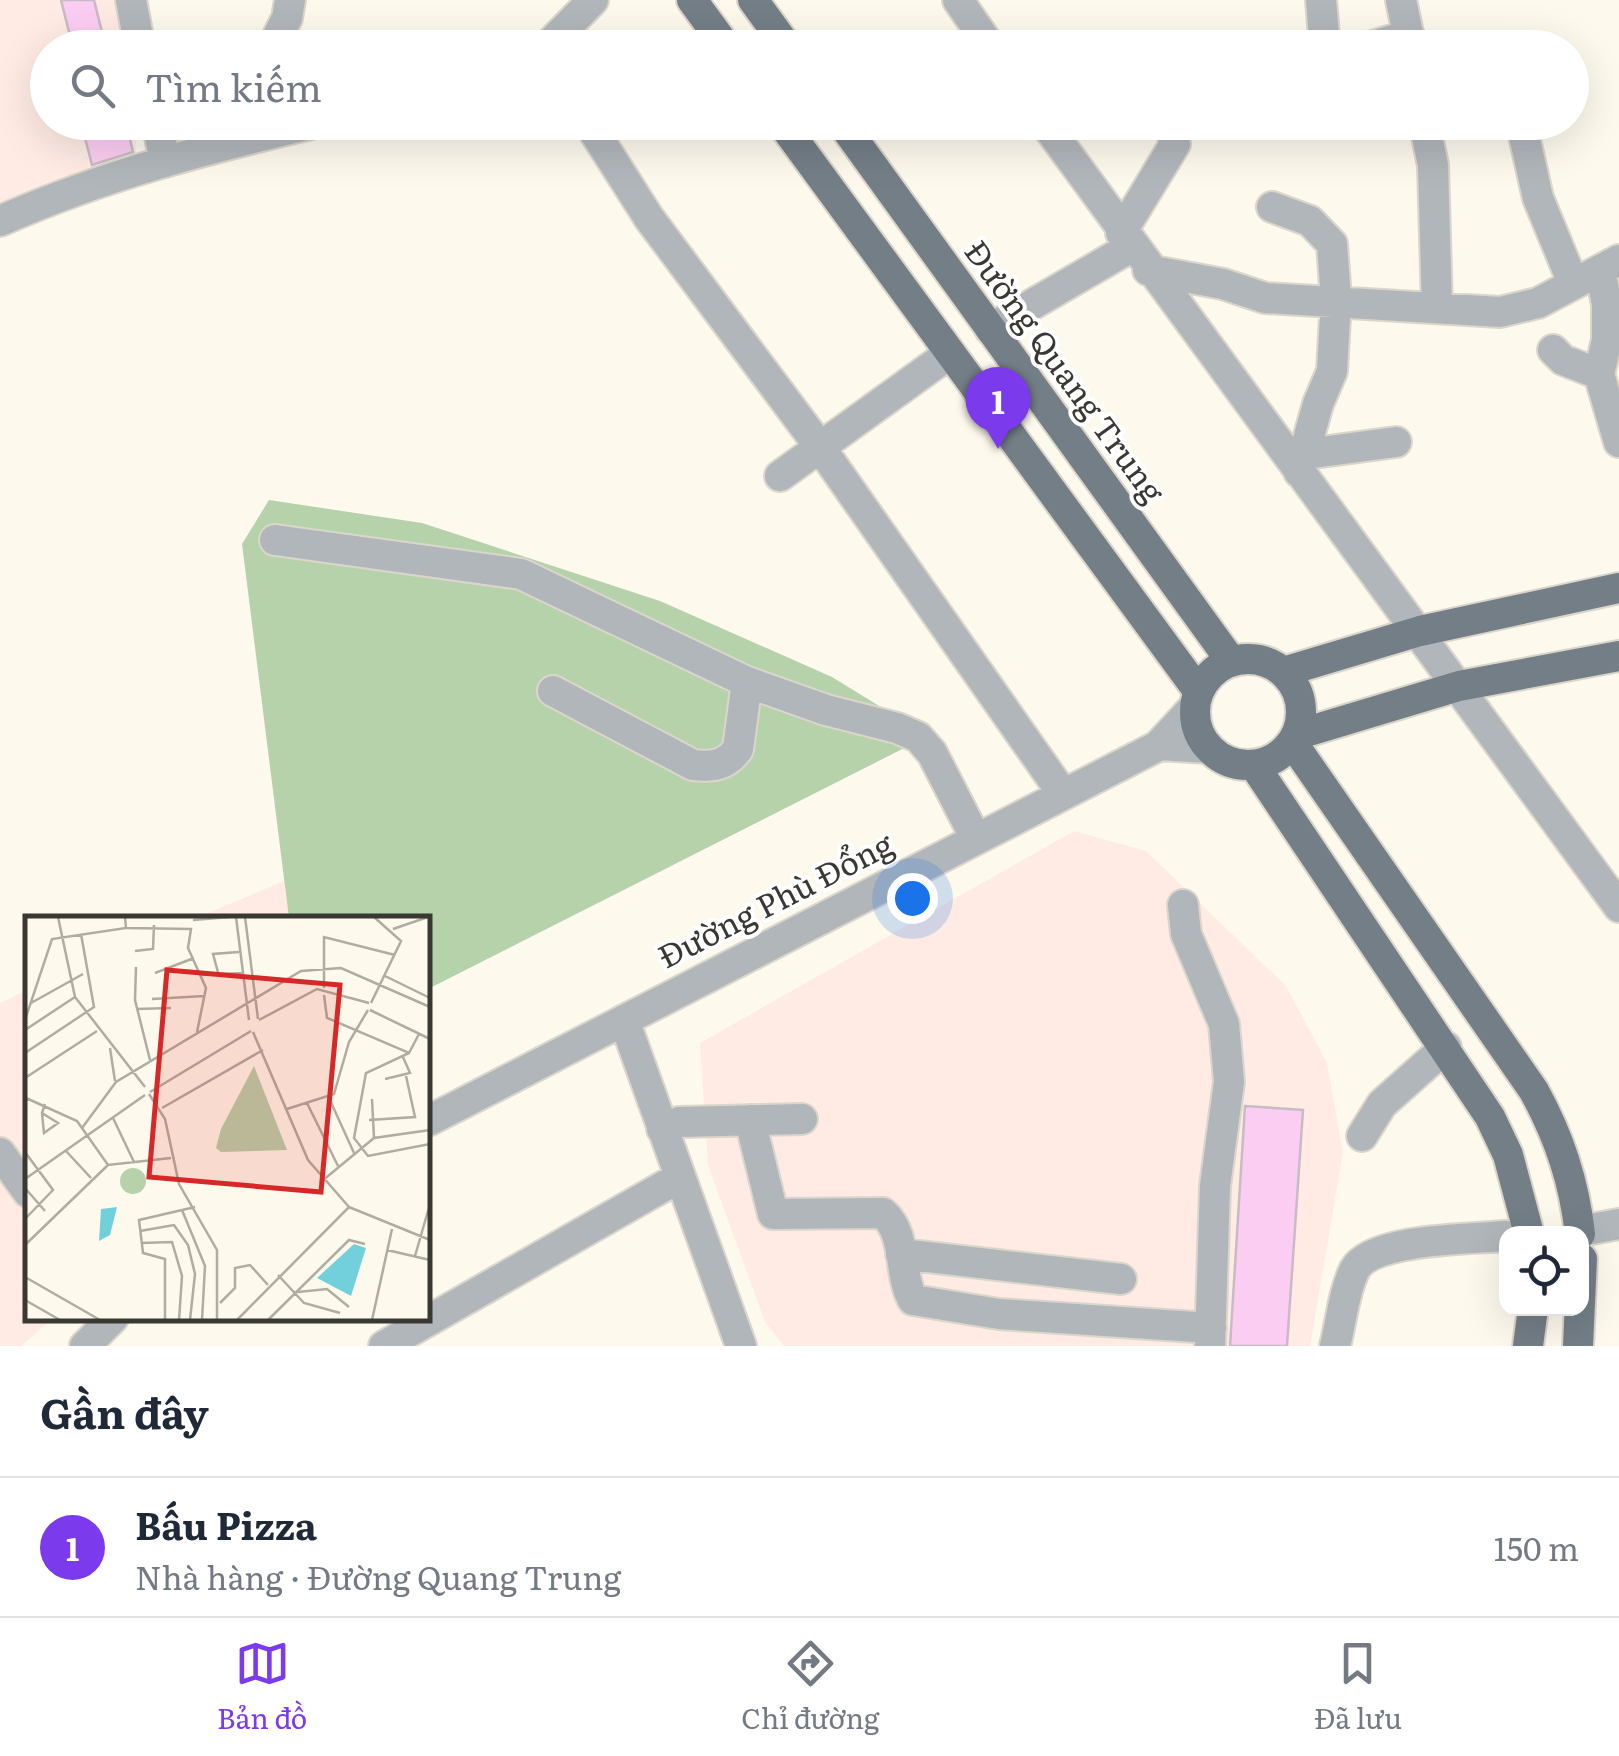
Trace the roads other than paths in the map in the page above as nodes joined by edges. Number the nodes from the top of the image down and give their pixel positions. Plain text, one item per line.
1 (131, 0) edge
2 (290, 0) edge
3 (593, 0) edge
4 (692, 0) edge
5 (754, 0) edge
6 (958, 0) edge
7 (1320, 0) edge
8 (1401, 0) edge
9 (137, 30) edge
10 (281, 30) edge
11 (564, 30) edge
12 (714, 30) edge
13 (775, 30) edge
14 (979, 30) edge
15 (1323, 30) edge
16 (1408, 30) edge
17 (160, 140) edge
18 (245, 140) edge
19 (599, 140) edge
20 (794, 140) edge
21 (855, 140) edge
22 (1057, 140) edge
23 (1173, 140) edge
24 (1428, 140) edge
25 (1526, 140) edge
26 (165, 162) junction
27 (1272, 207) dead end
28 (0, 222) edge
29 (1134, 250) junction
30 (1597, 271) edge
31 (1336, 299) junction
32 (1437, 308) junction
33 (990, 329) junction
34 (1553, 350) dead end
35 (949, 354) junction
36 (1599, 374) junction
37 (1612, 402) edge
38 (1396, 442) dead end
39 (1619, 442) edge
40 (820, 447) junction
41 (1303, 463) junction
42 (780, 476) dead end
43 (275, 540) dead end
44 (1619, 588) edge
45 (1420, 631) junction
46 (1619, 656) edge
47 (1231, 661) junction
48 (1283, 672) junction
49 (747, 682) junction
50 (1459, 686) junction
51 (554, 690) dead end
52 (1197, 699) junction
53 (1294, 738) junction
54 (1159, 745) junction
55 (1209, 748) junction
56 (1254, 765) junction
57 (1063, 794) junction
58 (975, 837) junction
59 (1183, 905) dead end
60 (1619, 907) edge
61 (624, 1020) junction
62 (1446, 1047) junction
63 (802, 1119) dead end
64 (430, 1120) edge
65 (750, 1120) junction
66 (662, 1129) junction
67 (1362, 1136) dead end
68 (0, 1154) edge
69 (680, 1177) junction
70 (25, 1188) edge
71 (1619, 1224) edge
72 (1527, 1226) edge
73 (1579, 1226) edge
74 (1499, 1237) edge
75 (1589, 1237) edge
76 (901, 1254) junction
77 (1007, 1265) junction
78 (1121, 1279) dead end
79 (999, 1314) junction
80 (1532, 1316) edge
81 (1579, 1316) edge
82 (430, 1320) edge
83 (110, 1321) edge
84 (428, 1321) edge
85 (1210, 1337) edge
86 (91, 1344) edge
87 (736, 1345) edge
88 (384, 1346) edge
89 (1335, 1346) edge
90 (1528, 1346) edge
91 (1578, 1346) edge

1 - 9 street
2 - 10 street
3 - 11 street
4 - 12 main road
5 - 13 main road
6 - 14 street
7 - 15 street
8 - 16 street
17 - 26 street
18 - 26 street
19 - 40 street
20 - 35 main road
21 - 33 main road, Đường Quang Trung
22 - 29 street
23 - 29 street
24 - 32 street
25 - 30 street
26 - 28 street
27 - 31 street
29 - 31 street
29 - 33 street
29 - 41 street
30 - 32 street
30 - 36 street
31 - 32 street
31 - 41 street
33 - 47 main road, Đường Quang Trung
34 - 36 street
35 - 40 street
35 - 52 main road
36 - 37 street
37 - 39 street
38 - 41 street
40 - 42 street
40 - 57 street
41 - 45 street
43 - 49 street
44 - 45 main road
45 - 48 main road
45 - 50 street
46 - 50 main road
47 - 48 main road
47 - 52 main road
48 - 53 main road
49 - 51 street
49 - 58 street
50 - 53 main road
50 - 60 street
52 - 54 street, Đường Phù Đổng
52 - 55 main road
53 - 56 main road
53 - 73 main road
54 - 55 street
54 - 57 street, Đường Phù Đổng
55 - 56 main road
56 - 62 main road
57 - 58 street, Đường Phù Đổng
58 - 61 street, Đường Phù Đổng
59 - 85 street
61 - 64 street, Đường Phù Đổng
61 - 66 street
62 - 67 street
62 - 72 main road
63 - 65 street
65 - 66 street
65 - 76 street
66 - 69 street
68 - 70 street
69 - 82 street
69 - 87 street
71 - 75 street
74 - 89 street
76 - 77 street
76 - 79 street
77 - 78 street
77 - 79 street
79 - 85 street
80 - 90 main road
81 - 91 main road
83 - 86 street
84 - 88 street

